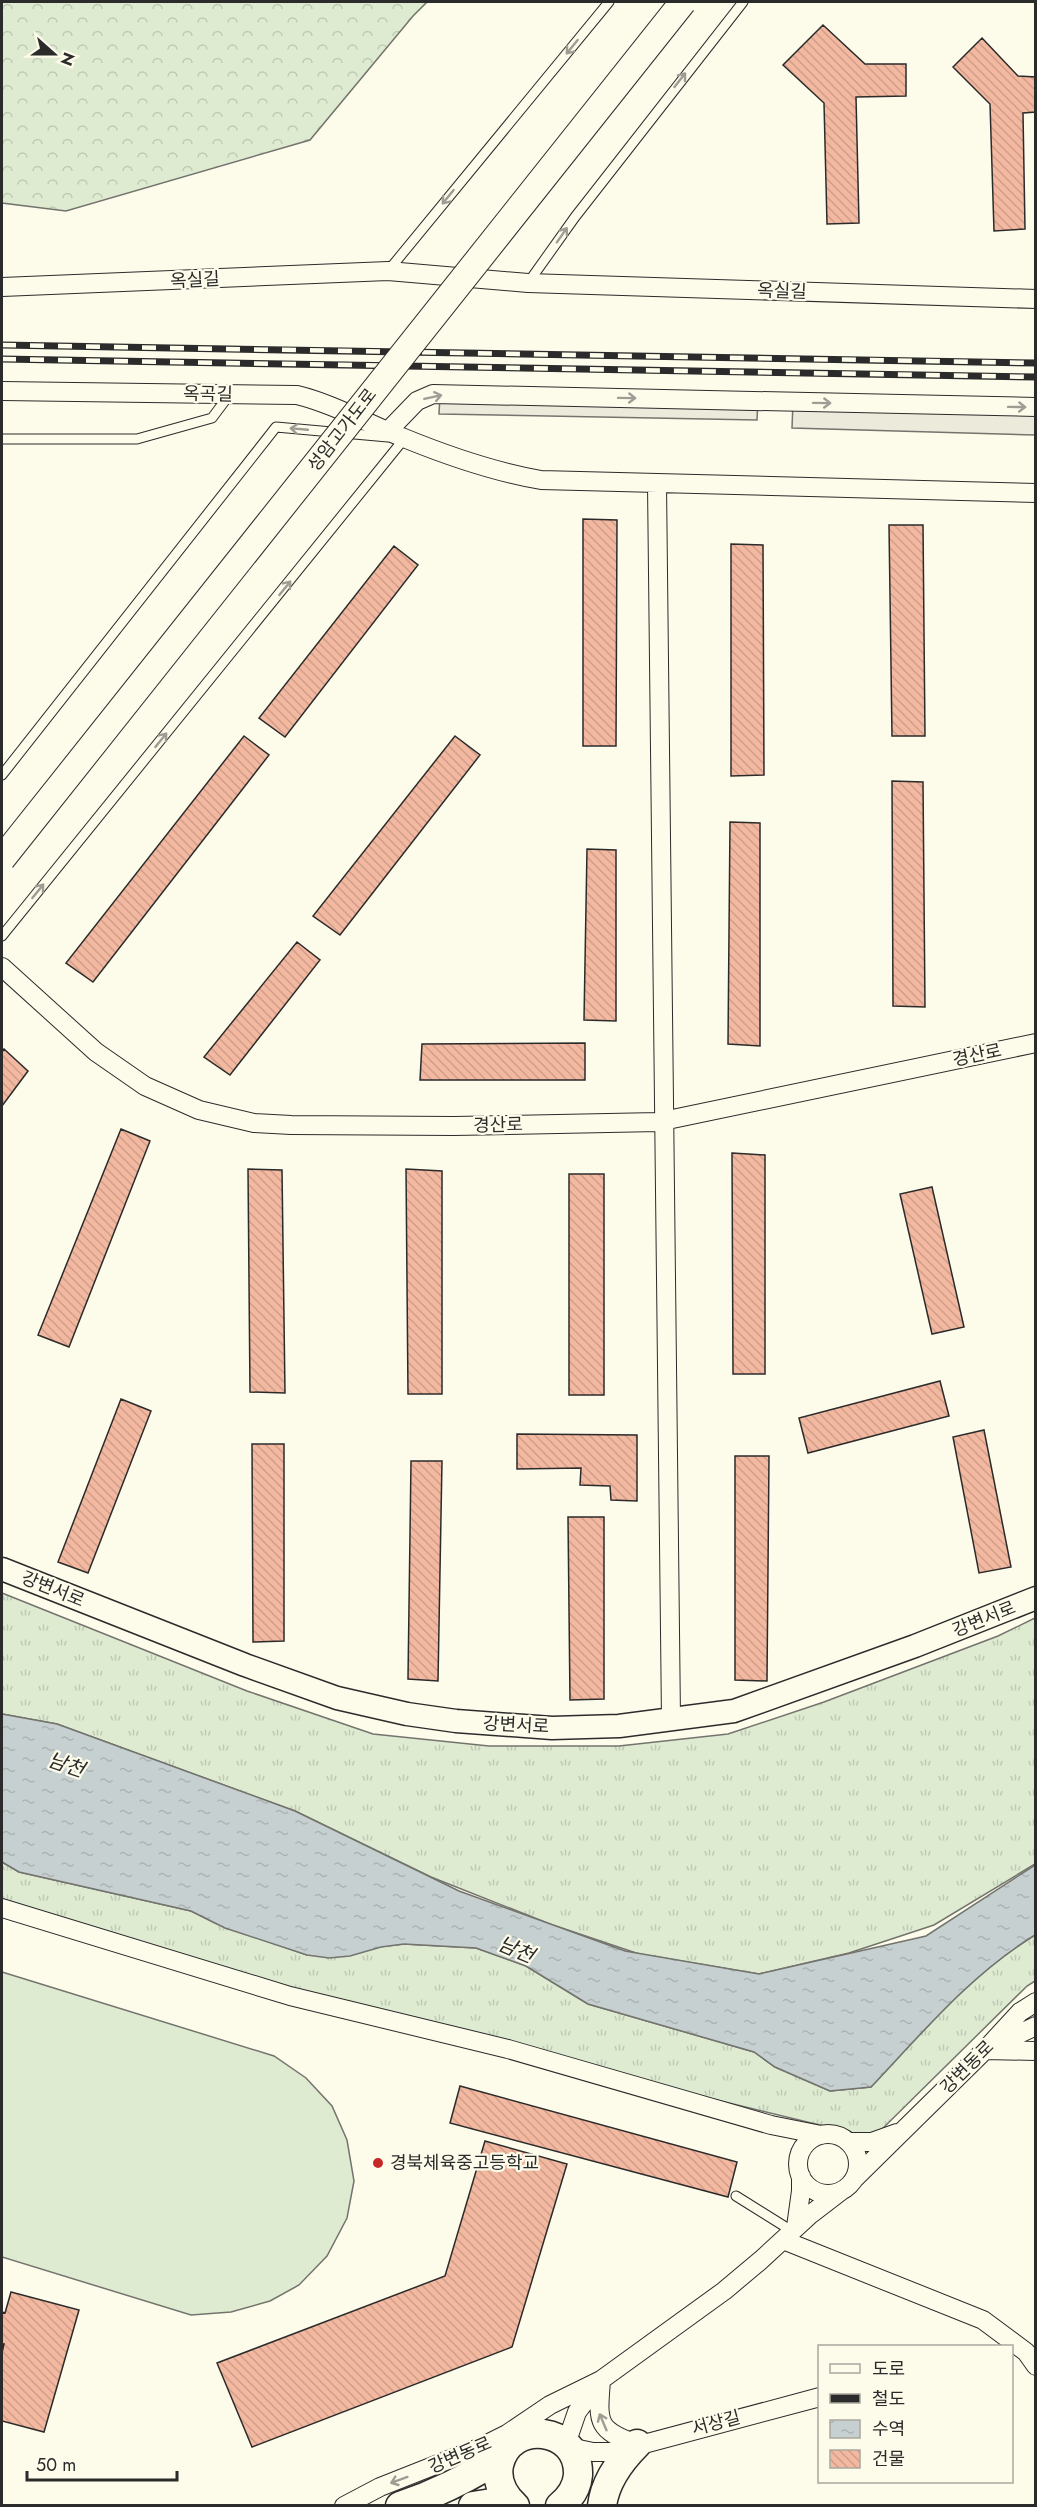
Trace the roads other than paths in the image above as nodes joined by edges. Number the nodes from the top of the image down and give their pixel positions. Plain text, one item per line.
1 (609, 2) edge
2 (683, 2) edge
3 (742, 2) edge
4 (388, 271) junction
5 (528, 283) junction
6 (2, 287) edge
7 (1035, 299) edge
8 (2, 391) edge
9 (230, 394) junction
10 (1035, 407) edge
11 (388, 431) junction
12 (2, 439) edge
13 (406, 439) junction
14 (657, 484) junction
15 (1035, 493) edge
16 (2, 775) edge
17 (2, 859) edge
18 (2, 936) edge
19 (2, 967) edge
20 (1035, 1043) edge
21 (664, 1119) junction
22 (2, 1569) edge
23 (1035, 1598) edge
24 (671, 1719) junction
25 (2, 1908) edge
26 (1035, 2001) edge
27 (1035, 2026) edge
28 (985, 2050) junction
29 (1035, 2051) edge
30 (771, 2125) junction
31 (898, 2133) junction
32 (821, 2135) junction
33 (848, 2142) junction
34 (800, 2170) junction
35 (855, 2178) junction
36 (841, 2191) junction
37 (736, 2196) dead end
38 (790, 2232) junction
39 (1027, 2356) edge
40 (601, 2380) junction
41 (571, 2396) junction
42 (818, 2397) edge
43 (528, 2433) junction
44 (567, 2445) junction
45 (626, 2448) junction
46 (501, 2458) junction
47 (572, 2497) edge
48 (344, 2505) edge
49 (400, 2505) edge
50 (473, 2505) edge
51 (515, 2505) edge
52 (602, 2505) edge

1 -> 4 lane
2 - 17 main road, 성암고가도로, bridge
5 -> 3 lane
4 - 5 street, 옥실길
4 - 6 street, 옥실길
5 - 7 street, 옥실길
8 - 9 street, 옥곡길
9 - 11 street, 옥곡길
9 - 12 lane
11 -> 10 street
11 - 13 street, 옥곡길
13 - 14 street, 옥곡길
13 -> 16 lane
18 -> 13 lane
14 - 15 street, 옥곡길
14 - 21 street
19 - 21 street, 경산로
20 - 21 street, 경산로
21 - 24 street
22 - 24 street, 강변서로
23 - 24 street, 강변서로
25 - 30 street, 강변동로
26 - 28 street, 강변동로
27 - 28 street
28 - 29 street
28 - 31 street, 강변동로
30 - 32 street, 강변동로
30 - 34 street
31 - 33 street, 강변동로
31 - 35 street, 강변동로
32 - 33 street, 강변동로
32 - 34 street
33 - 35 street
34 - 36 street
34 - 38 street
35 - 36 street, 강변동로
36 - 38 street, 강변동로
37 - 38 lane
38 - 39 street
38 - 40 street, 강변동로
40 - 41 street, 강변동로
40 - 44 street, 강변동로
45 -> 40 street
41 - 43 street, 강변동로
41 -> 48 street, 강변동로
42 - 45 street, 서상길
43 - 44 main road
43 - 46 main road
44 - 45 street
44 - 47 main road
45 - 47 street
45 - 52 main road
46 - 49 main road
46 - 51 main road
50 - 51 main road

